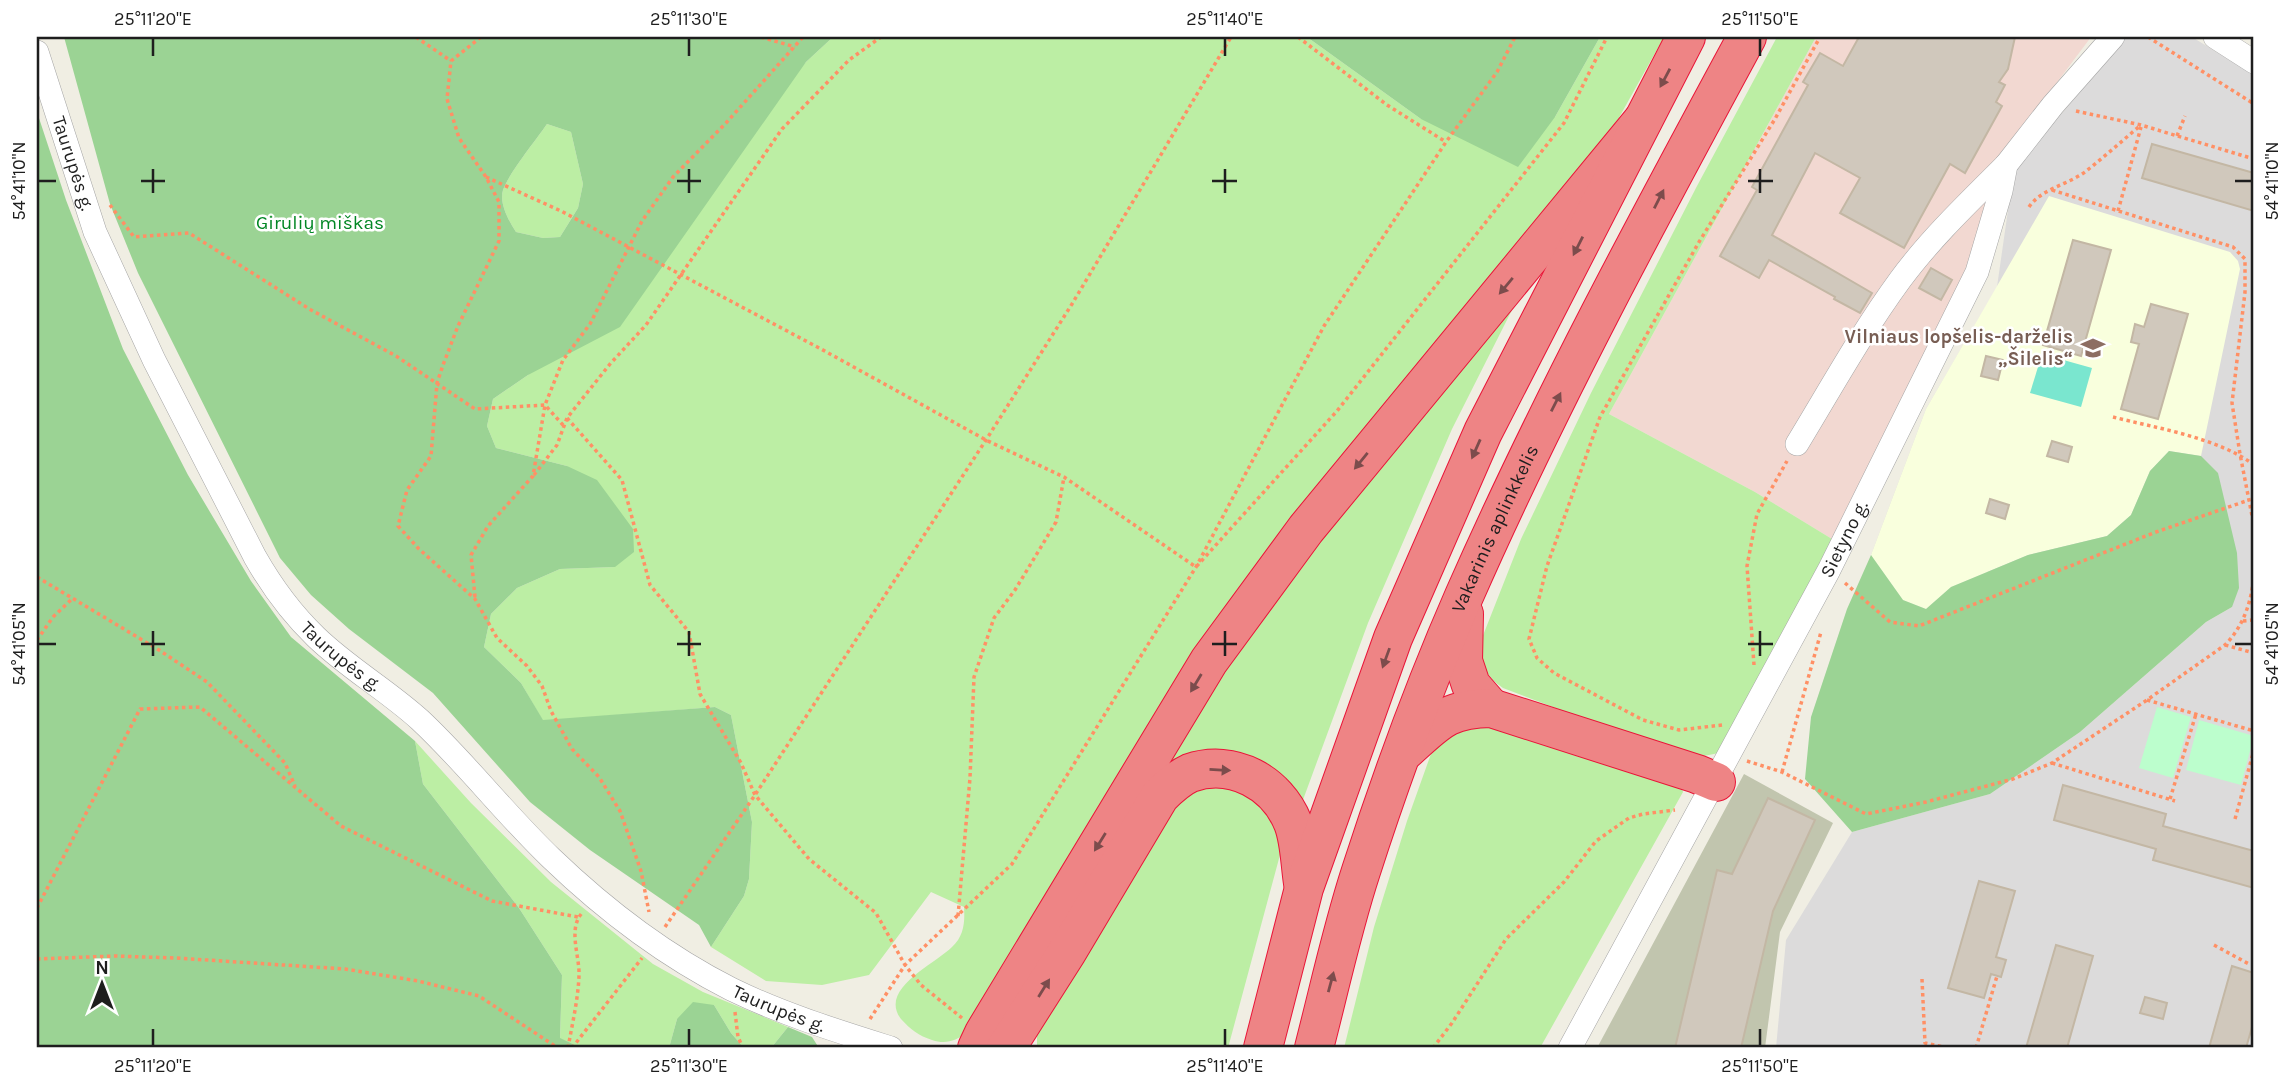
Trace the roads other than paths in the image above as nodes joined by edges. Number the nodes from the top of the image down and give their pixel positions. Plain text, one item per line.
1 (1686, 37) edge
2 (1747, 37) edge
3 (2113, 37) edge
4 (2214, 37) edge
5 (37, 52) edge
6 (2254, 62) edge
7 (1643, 120) junction
8 (2006, 165) junction
9 (1797, 444) road end
10 (1464, 596) junction
11 (1491, 708) junction
12 (1402, 754) junction
13 (1723, 769) junction
14 (1304, 888) junction
15 (989, 1043) edge
16 (891, 1048) edge
17 (1263, 1048) edge
18 (1314, 1048) edge
19 (1570, 1048) edge

1 -> 7 highway
10 -> 2 highway, Vakarinis aplinkkelis
3 - 8 street, Sietyno g.
4 - 6 street
5 - 16 street, Taurupės g.
7 -> 14 highway
7 -> 15 highway
8 - 9 street
8 - 13 street, Sietyno g.
10 - 11 highway
10 - 12 highway, Vakarinis aplinkkelis
11 - 12 highway
11 - 13 highway
18 -> 12 highway, Vakarinis aplinkkelis
13 - 19 street, Sietyno g.
15 -> 14 highway
14 - 17 highway

